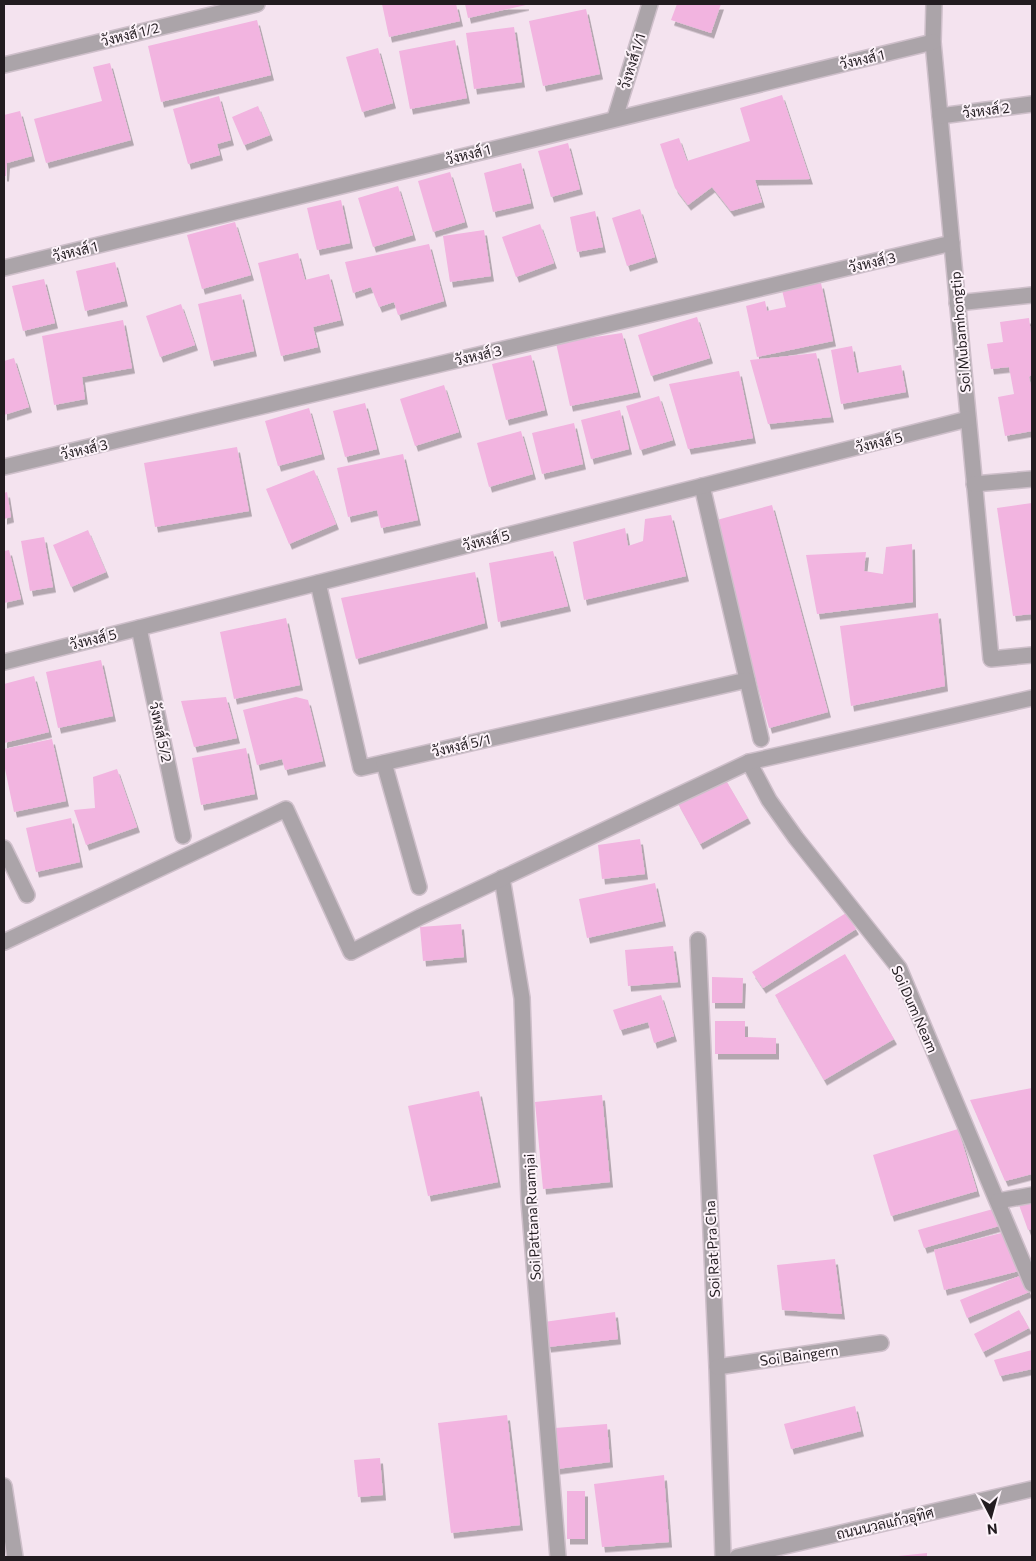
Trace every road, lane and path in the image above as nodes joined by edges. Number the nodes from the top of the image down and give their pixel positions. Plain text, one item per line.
1 (257, 4) edge
2 (650, 4) edge
3 (934, 4) edge
4 (933, 42) junction
5 (4, 65) edge
6 (1032, 104) edge
7 (940, 116) junction
8 (615, 118) junction
9 (952, 243) junction
10 (4, 268) edge
11 (1032, 295) edge
12 (957, 304) junction
13 (968, 419) junction
14 (4, 468) edge
15 (1032, 479) edge
16 (974, 484) junction
17 (702, 486) junction
18 (318, 583) junction
19 (139, 628) junction
20 (1032, 655) edge
21 (4, 662) edge
22 (747, 680) junction
23 (1032, 698) edge
24 (761, 739) dead end
25 (749, 762) junction
26 (384, 763) junction
27 (183, 836) dead end
28 (4, 848) edge
29 (502, 878) junction
30 (419, 887) dead end
31 (27, 895) dead end
32 (698, 940) dead end
33 (4, 942) edge
34 (1032, 1195) edge
35 (998, 1202) junction
36 (1032, 1284) edge
37 (881, 1343) dead end
38 (717, 1367) junction
39 (4, 1486) edge
40 (1032, 1488) edge
41 (763, 1554) edge
42 (15, 1557) edge
43 (558, 1557) edge
44 (724, 1557) edge
45 (738, 1557) edge

1 - 5 street, วังหงส์ 1/2
2 - 8 street, วังหงส์ 1/1
3 - 4 street, Soi Mubamhongtip
4 - 7 street, Soi Mubamhongtip
4 - 8 street, วังหงส์ 1
6 - 7 street, วังหงส์ 2
7 - 9 street, Soi Mubamhongtip
8 - 10 street, วังหงส์ 1
9 - 12 street, Soi Mubamhongtip
9 - 14 street, วังหงส์ 3
11 - 12 street
12 - 13 street, Soi Mubamhongtip
13 - 16 street, Soi Mubamhongtip
13 - 17 street, วังหงส์ 5
15 - 16 street
16 - 20 street, Soi Mubamhongtip
17 - 18 street, วังหงส์ 5
17 - 22 street
18 - 19 street, วังหงส์ 5
18 - 26 street, วังหงส์ 5/1
19 - 21 street, วังหงส์ 5
19 - 27 street, วังหงส์ 5/2
22 - 24 street
22 - 26 street, วังหงส์ 5/1
23 - 25 street
25 - 29 street
25 - 35 street, Soi Dum Neam
26 - 30 street
28 - 31 street
29 - 33 street
29 - 43 street, Soi Pattana Ruamjai
32 - 38 street, Soi Rat Pra Cha
34 - 35 street
35 - 36 street, Soi Dum Neam
37 - 38 street, Soi Baingern
38 - 44 street, Soi Rat Pra Cha
39 - 42 street
40 - 41 street, ถนนนวลแก้วอุทิศ
41 - 45 street, ถนนนวลแก้วอุทิศ

